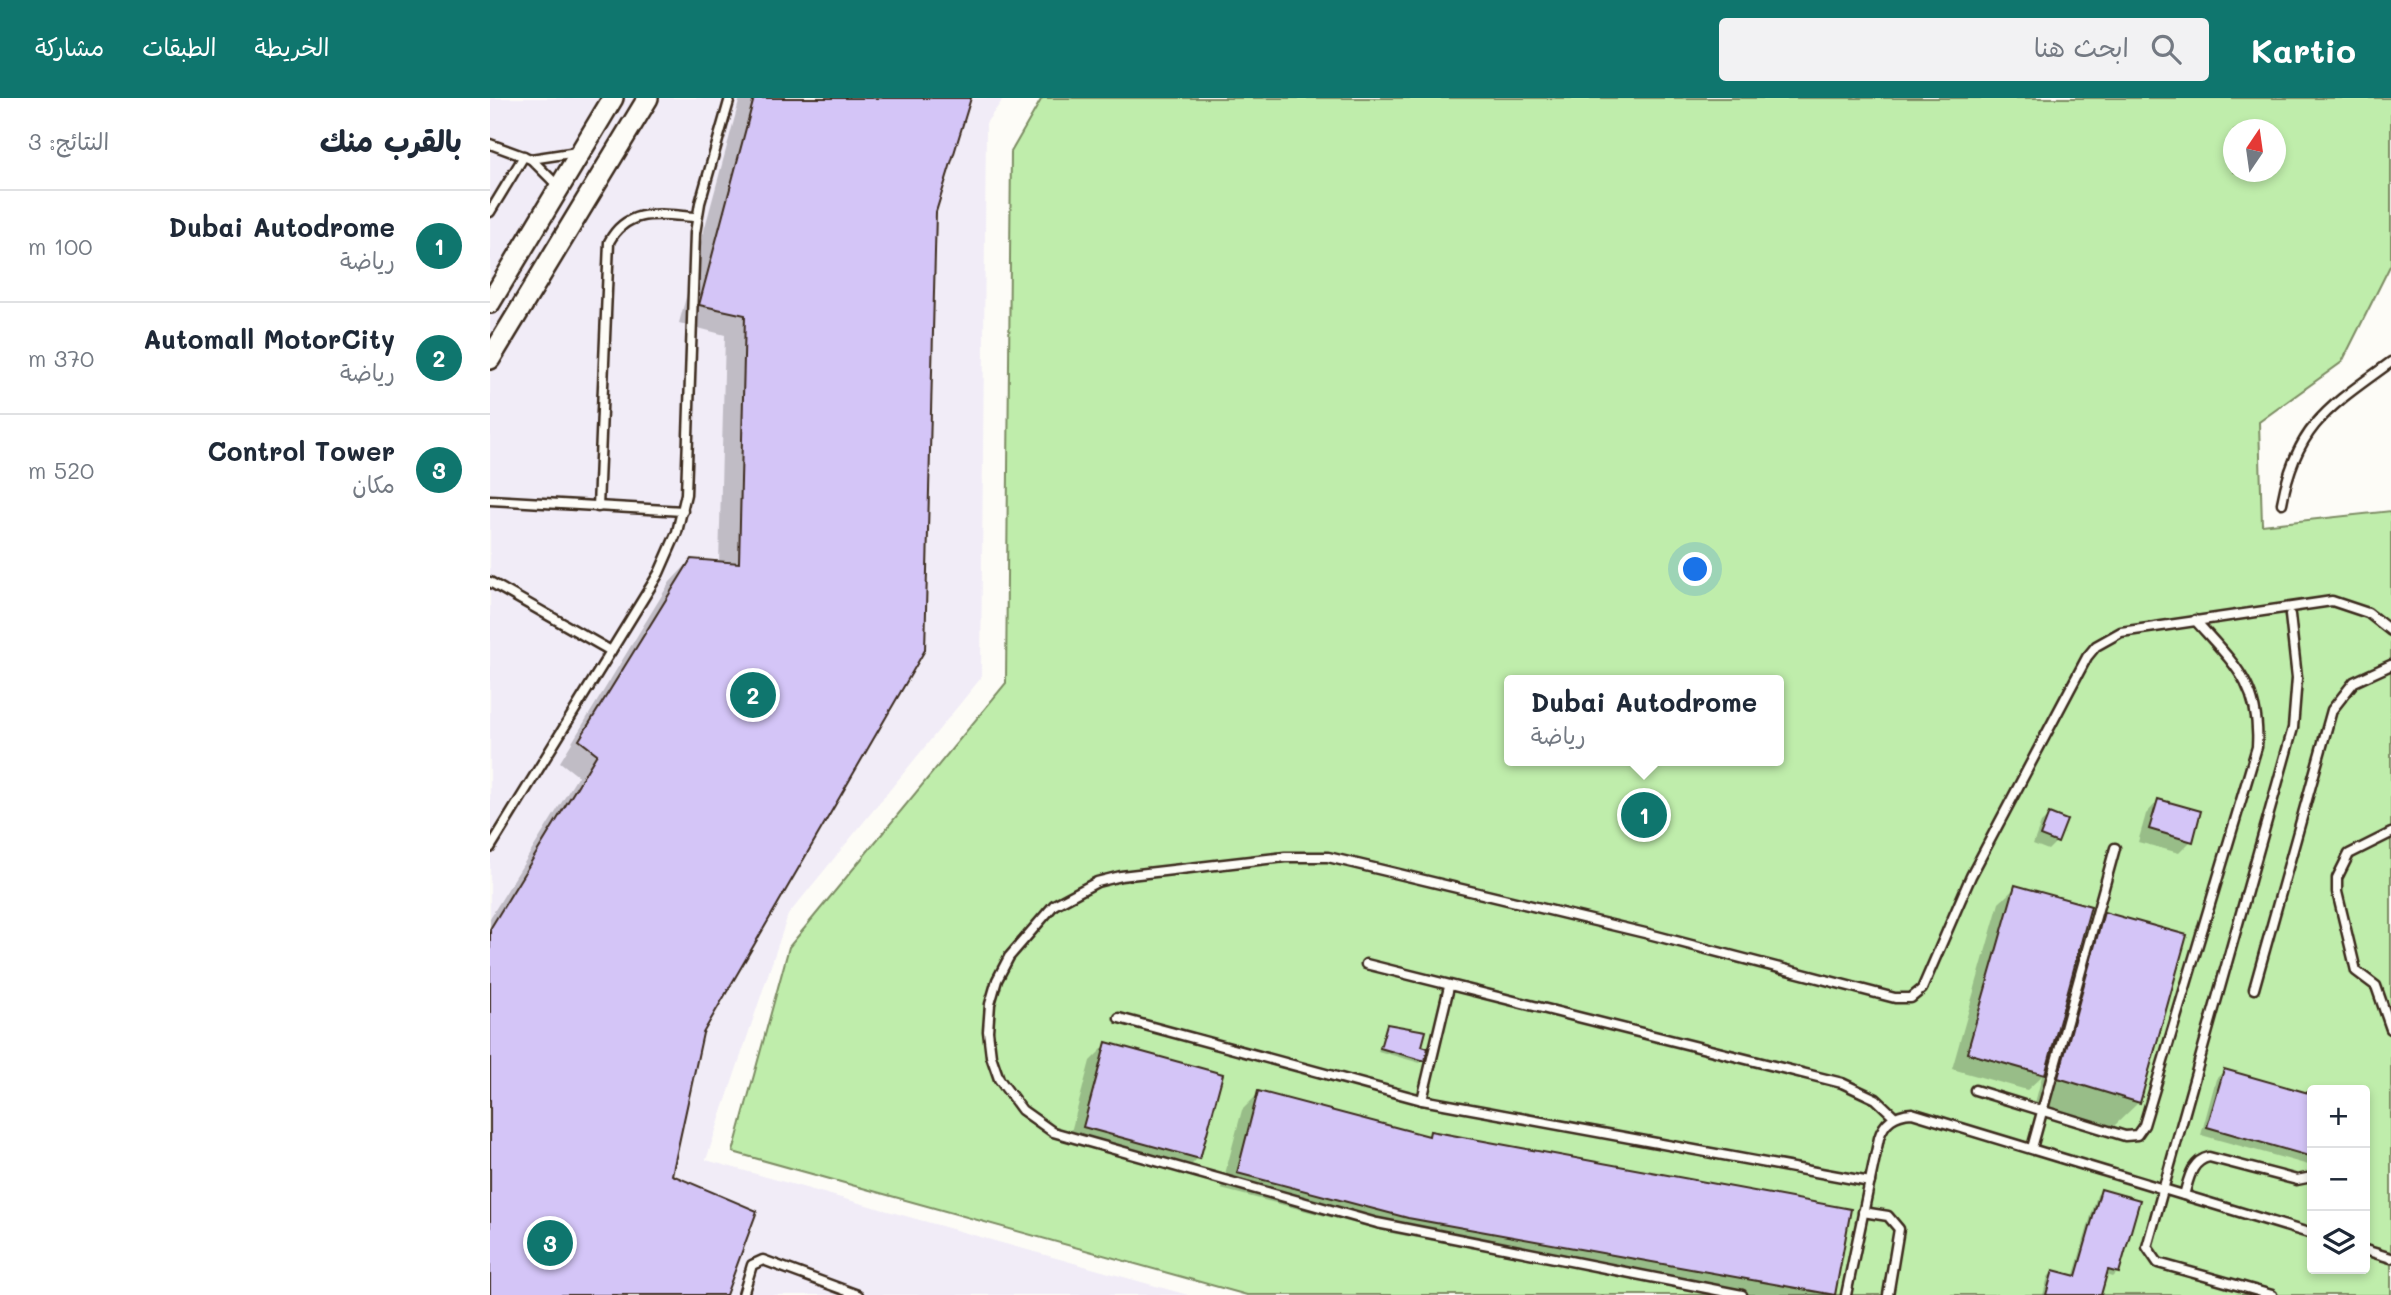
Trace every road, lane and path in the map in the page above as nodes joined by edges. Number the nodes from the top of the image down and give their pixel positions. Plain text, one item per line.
1 (613, 98) edge
2 (648, 98) edge
3 (730, 98) edge
4 (490, 144) edge
5 (580, 152) junction
6 (528, 158) junction
7 (559, 187) junction
8 (490, 212) edge
9 (697, 217) junction
10 (490, 303) edge
11 (490, 359) edge
12 (2391, 362) edge
13 (490, 500) edge
14 (2281, 503) dead end
15 (598, 507) junction
16 (683, 511) junction
17 (490, 582) edge
18 (2290, 615) dead end
19 (2195, 620) junction
20 (2391, 631) edge
21 (611, 651) junction
22 (2391, 665) edge
23 (2391, 834) edge
24 (490, 848) edge
25 (2115, 848) dead end
26 (1366, 964) dead end
27 (1449, 987) junction
28 (2254, 989) dead end
29 (1119, 1018) dead end
30 (2391, 1029) edge
31 (1975, 1090) dead end
32 (1422, 1100) junction
33 (2042, 1111) junction
34 (1895, 1116) junction
35 (2032, 1149) junction
36 (2307, 1178) edge
37 (1870, 1182) junction
38 (2161, 1188) junction
39 (2184, 1195) junction
40 (1863, 1212) junction
41 (2307, 1232) edge
42 (2370, 1252) edge
43 (2391, 1258) edge
44 (743, 1295) edge
45 (858, 1295) edge
46 (1742, 1295) edge
47 (1846, 1295) edge
48 (1888, 1295) edge
49 (2273, 1295) edge

1 - 5 street
2 - 11 street
3 - 9 lane
4 - 6 lane
5 - 6 lane
5 - 7 street
6 - 7 lane
6 - 8 lane
7 - 10 street
9 - 15 lane
9 - 16 lane
12 - 14 lane
13 - 15 lane
15 - 16 lane
16 - 21 lane
17 - 21 lane
18 - 38 lane
19 - 20 lane
19 - 33 lane
19 - 46 lane
21 - 24 lane
22 - 28 lane
23 - 30 lane
25 - 33 lane
26 - 27 lane
27 - 32 lane
27 - 34 lane
29 - 32 lane
31 - 33 lane
32 - 37 lane
33 - 35 lane
34 - 35 lane
34 - 37 lane
35 - 38 lane
36 - 39 lane
37 - 40 lane
38 - 39 lane
38 - 49 lane
39 - 41 lane
40 - 47 lane
40 - 48 lane
42 - 43 lane
44 - 45 lane

